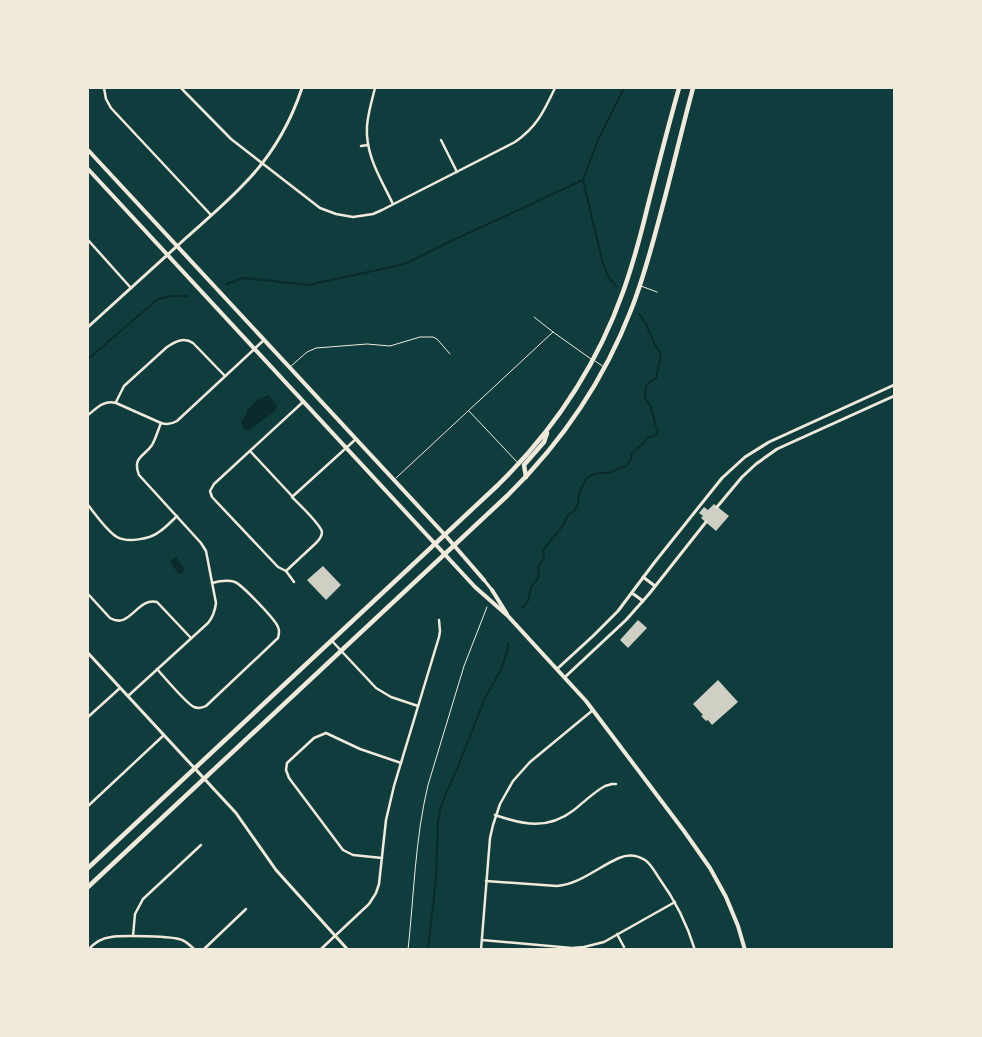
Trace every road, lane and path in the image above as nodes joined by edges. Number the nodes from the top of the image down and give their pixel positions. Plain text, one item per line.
1 (104, 88) edge
2 (181, 88) edge
3 (302, 88) edge
4 (375, 88) edge
5 (554, 88) edge
6 (679, 88) edge
7 (693, 88) edge
8 (441, 140) dead end
9 (368, 145) junction
10 (362, 146) dead end
11 (88, 150) edge
12 (262, 164) junction
13 (88, 169) edge
14 (457, 172) junction
15 (394, 204) junction
16 (211, 215) junction
17 (88, 240) edge
18 (177, 246) junction
19 (168, 255) junction
20 (640, 285) junction
21 (131, 288) junction
22 (657, 292) dead end
23 (534, 317) dead end
24 (88, 327) edge
25 (553, 332) junction
26 (264, 340) junction
27 (254, 349) junction
28 (450, 354) dead end
29 (592, 360) junction
30 (290, 368) junction
31 (604, 368) junction
32 (225, 376) junction
33 (894, 385) edge
34 (894, 396) edge
35 (303, 402) junction
36 (116, 403) junction
37 (469, 410) junction
38 (88, 415) edge
39 (161, 423) junction
40 (548, 428) junction
41 (356, 439) junction
42 (346, 448) junction
43 (250, 451) junction
44 (519, 464) junction
45 (526, 477) junction
46 (394, 480) junction
47 (292, 497) junction
48 (88, 505) edge
49 (717, 507) dead end
50 (177, 516) junction
51 (706, 522) dead end
52 (445, 535) junction
53 (435, 544) junction
54 (454, 545) junction
55 (444, 554) junction
56 (286, 571) junction
57 (643, 577) junction
58 (484, 580) joint
59 (212, 582) junction
60 (294, 582) dead end
61 (655, 586) junction
62 (492, 590) joint
63 (632, 592) junction
64 (88, 594) edge
65 (643, 601) junction
66 (487, 607) dead end
67 (508, 616) junction
68 (439, 620) dead end
69 (191, 638) junction
70 (331, 640) junction
71 (341, 650) junction
72 (88, 653) edge
73 (157, 669) junction
74 (557, 669) junction
75 (564, 677) junction
76 (120, 688) junction
77 (128, 696) junction
78 (418, 706) junction
79 (593, 710) junction
80 (88, 718) edge
81 (164, 735) junction
82 (401, 763) junction
83 (194, 768) junction
84 (204, 778) junction
85 (616, 784) dead end
86 (88, 806) edge
87 (496, 815) junction
88 (201, 845) dead end
89 (382, 858) junction
90 (88, 868) edge
91 (486, 881) junction
92 (88, 887) edge
93 (675, 902) junction
94 (246, 909) dead end
95 (618, 934) junction
96 (133, 936) junction
97 (335, 936) junction
98 (482, 940) junction
99 (624, 947) dead end
100 (88, 950) edge
101 (194, 950) edge
102 (203, 950) edge
103 (320, 950) edge
104 (348, 950) edge
105 (408, 950) edge
106 (481, 950) edge
107 (695, 950) edge
108 (745, 950) edge

1 - 16 street
2 - 12 street
3 - 12 street
4 - 9 street
5 - 14 street
6 - 29 main road
7 - 20 main road
8 - 14 street
9 - 10 street
9 - 15 street
11 - 18 main road
12 - 15 street
12 - 16 street
13 - 19 main road
14 - 15 street
16 - 18 street
17 - 21 street
18 - 19 street
18 - 26 main road
19 - 21 street
19 - 27 main road
20 - 22 lane
20 - 31 main road
21 - 24 street
23 - 25 lane
25 - 29 lane
25 - 37 lane
26 - 27 street
26 - 30 main road
27 - 32 street
27 - 35 main road
28 - 30 lane
29 - 31 lane
29 - 40 main road
30 - 41 main road
31 - 45 main road
32 - 36 street
32 - 39 street
33 - 57 street
34 - 49 street
35 - 42 main road
35 - 43 street
36 - 38 street
36 - 39 street
37 - 44 lane
37 - 46 lane
39 - 50 street
40 - 44 main road
40 - 45 main road
41 - 42 street
41 - 46 main road
42 - 47 street
42 - 53 main road
43 - 47 street
43 - 56 street
44 - 52 main road
45 - 54 main road
46 - 52 main road
47 - 56 street
48 - 50 street
50 - 59 street
51 - 61 street
52 - 53 main road
52 - 54 main road
53 - 55 main road
53 - 70 main road
54 - 55 main road
54 - 58 main road
55 - 67 main road
55 - 71 main road
56 - 60 street
57 - 61 street
57 - 63 street
58 - 62 street
59 - 69 street
59 - 73 street
61 - 65 street
62 - 67 main road
63 - 65 street
63 - 74 street
64 - 69 street
65 - 75 street
66 - 105 path
67 - 74 main road
68 - 78 street
69 - 73 street
70 - 71 street
70 - 83 main road
71 - 78 street
71 - 84 main road
72 - 76 street
73 - 77 street
74 - 75 main road
75 - 79 main road
76 - 77 street
76 - 80 street
77 - 81 street
78 - 82 street
79 - 87 street
79 - 108 main road
81 - 83 street
81 - 86 street
82 - 89 street
82 - 89 street
83 - 84 street
83 - 90 main road
84 - 92 main road
84 - 97 street
85 - 87 street
87 - 91 street
88 - 96 street
89 - 97 street
91 - 93 street
91 - 98 street
93 - 95 street
93 - 107 street
94 - 102 street
95 - 98 street
95 - 99 street
96 - 100 street
96 - 101 street
97 - 103 street
97 - 104 street
98 - 106 street

